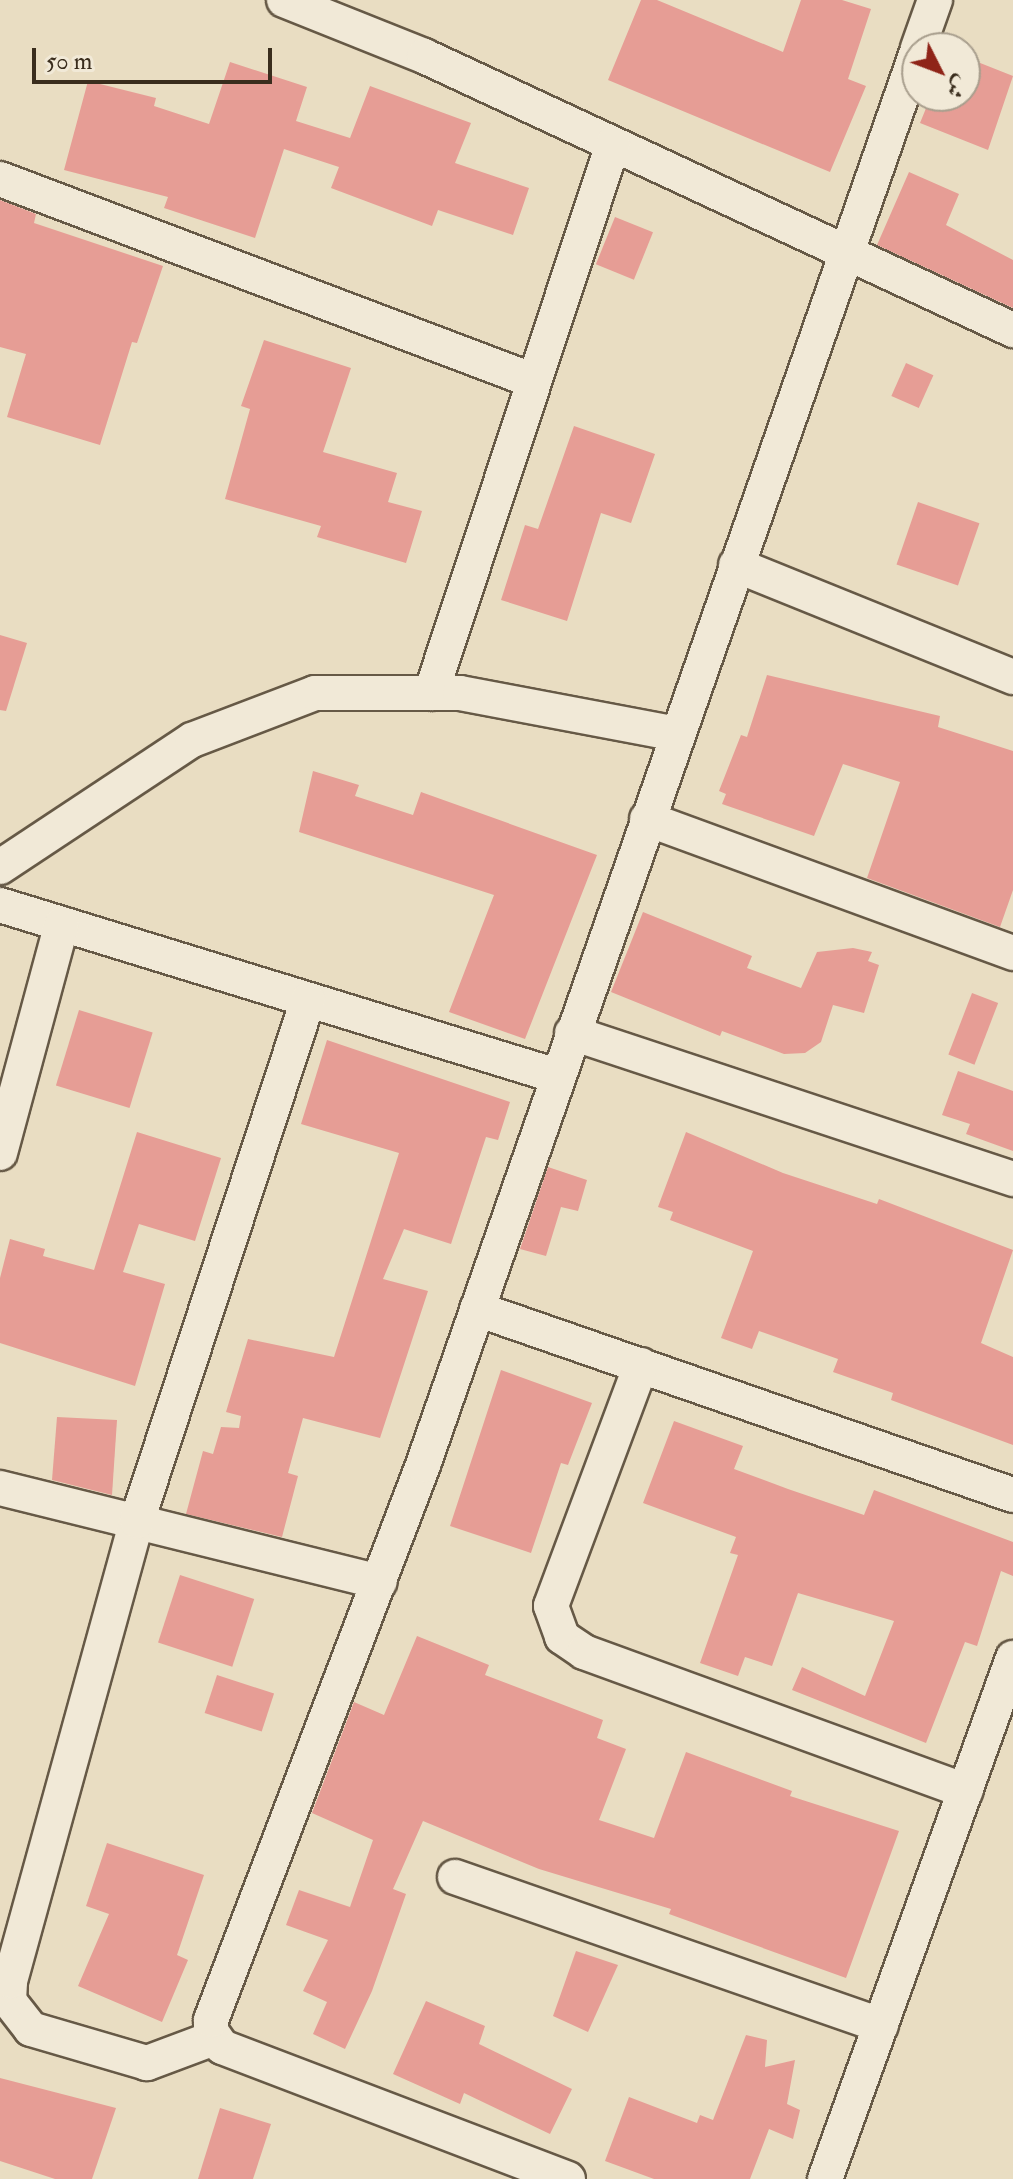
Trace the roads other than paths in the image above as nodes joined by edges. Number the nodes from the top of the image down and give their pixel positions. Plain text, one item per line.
1 (284, 0) edge
2 (935, 0) edge
3 (924, 32) edge
4 (901, 99) edge
5 (613, 144) junction
6 (0, 179) edge
7 (849, 249) junction
8 (1013, 330) edge
9 (534, 381) junction
10 (736, 565) junction
11 (1013, 677) edge
12 (431, 693) junction
13 (677, 734) junction
14 (647, 819) junction
15 (0, 867) edge
16 (0, 905) edge
17 (62, 924) junction
18 (1013, 953) edge
19 (308, 1000) junction
20 (572, 1033) junction
21 (557, 1076) junction
22 (0, 1153) edge
23 (1013, 1179) edge
24 (477, 1309) junction
25 (641, 1365) junction
26 (0, 1488) edge
27 (1013, 1495) edge
28 (137, 1521) junction
29 (380, 1582) junction
30 (1013, 1658) edge
31 (965, 1791) junction
32 (455, 1877) dead end
33 (881, 2025) junction
34 (214, 2038) junction
35 (568, 2179) edge
36 (825, 2179) edge

1 - 5 street
2 - 3 street
4 - 7 street
5 - 7 street
5 - 9 street
6 - 9 street
7 - 8 street
7 - 10 street
9 - 12 street
10 - 11 street
10 - 13 street
12 - 13 street
12 - 15 street
13 - 14 street
14 - 18 street
14 - 20 street
16 - 17 street
17 - 19 street
17 - 22 street
19 - 21 street
19 - 28 street
20 - 21 street
20 - 23 street
21 - 24 street
24 - 25 street
24 - 29 street
25 - 27 street
25 - 31 street
26 - 28 street
28 - 29 street
28 - 34 street
29 - 34 street
30 - 31 street
31 - 33 street
32 - 33 street
33 - 36 street
34 - 35 street

